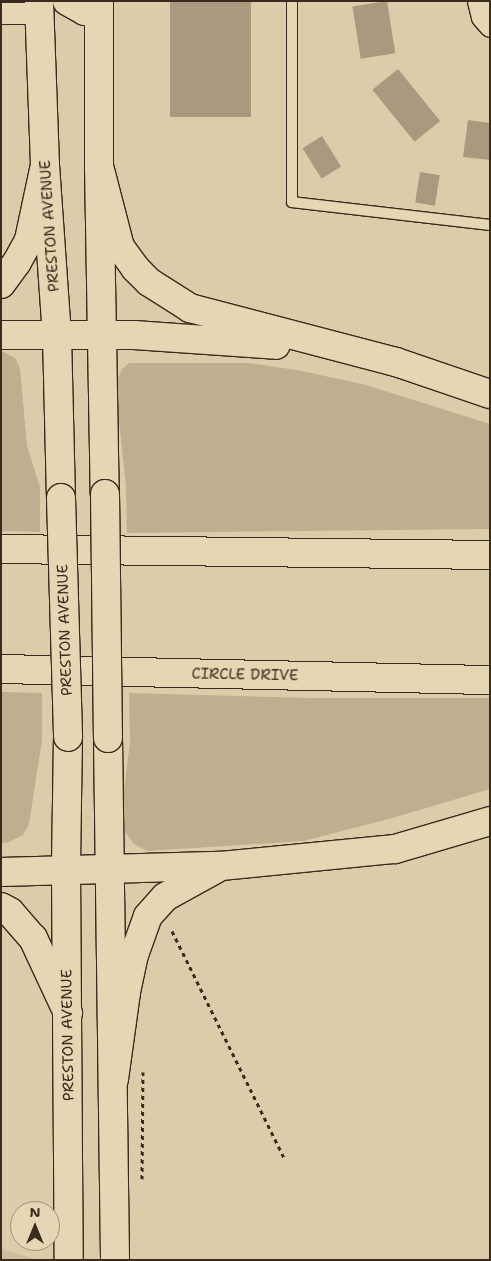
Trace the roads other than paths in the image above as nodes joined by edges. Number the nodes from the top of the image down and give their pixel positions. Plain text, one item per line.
1 (67, 1) edge
2 (292, 1) edge
3 (478, 1) edge
4 (40, 7) edge
5 (98, 7) edge
6 (1, 13) edge
7 (490, 26) edge
8 (45, 165) junction
9 (98, 166) junction
10 (490, 225) edge
11 (1, 284) edge
12 (1, 335) edge
13 (57, 335) junction
14 (103, 336) junction
15 (396, 362) junction
16 (490, 394) edge
17 (1, 549) edge
18 (490, 556) edge
19 (1, 669) edge
20 (490, 680) edge
21 (490, 821) edge
22 (221, 866) junction
23 (66, 870) junction
24 (111, 870) junction
25 (1, 872) edge
26 (1, 907) edge
27 (68, 1014) junction
28 (114, 1079) junction
29 (69, 1260) edge
30 (115, 1260) edge

1 - 5 main road
2 - 10 lane
3 - 7 street
4 - 6 street
4 - 8 main road, PRESTON AVENUE
5 - 9 main road
8 - 11 main road
8 - 13 main road, PRESTON AVENUE
9 - 14 main road
9 - 15 main road
12 - 13 main road
13 - 14 main road
13 - 23 main road, PRESTON AVENUE, bridge
14 - 15 main road
14 - 24 main road, bridge
15 - 16 main road
17 - 18 main road
19 - 20 main road, CIRCLE DRIVE
21 - 22 main road
22 - 24 main road
22 - 28 main road
23 - 24 main road
23 - 25 main road
23 - 27 main road, PRESTON AVENUE
24 - 28 main road
26 - 27 main road
27 - 29 main road, PRESTON AVENUE
28 - 30 main road

